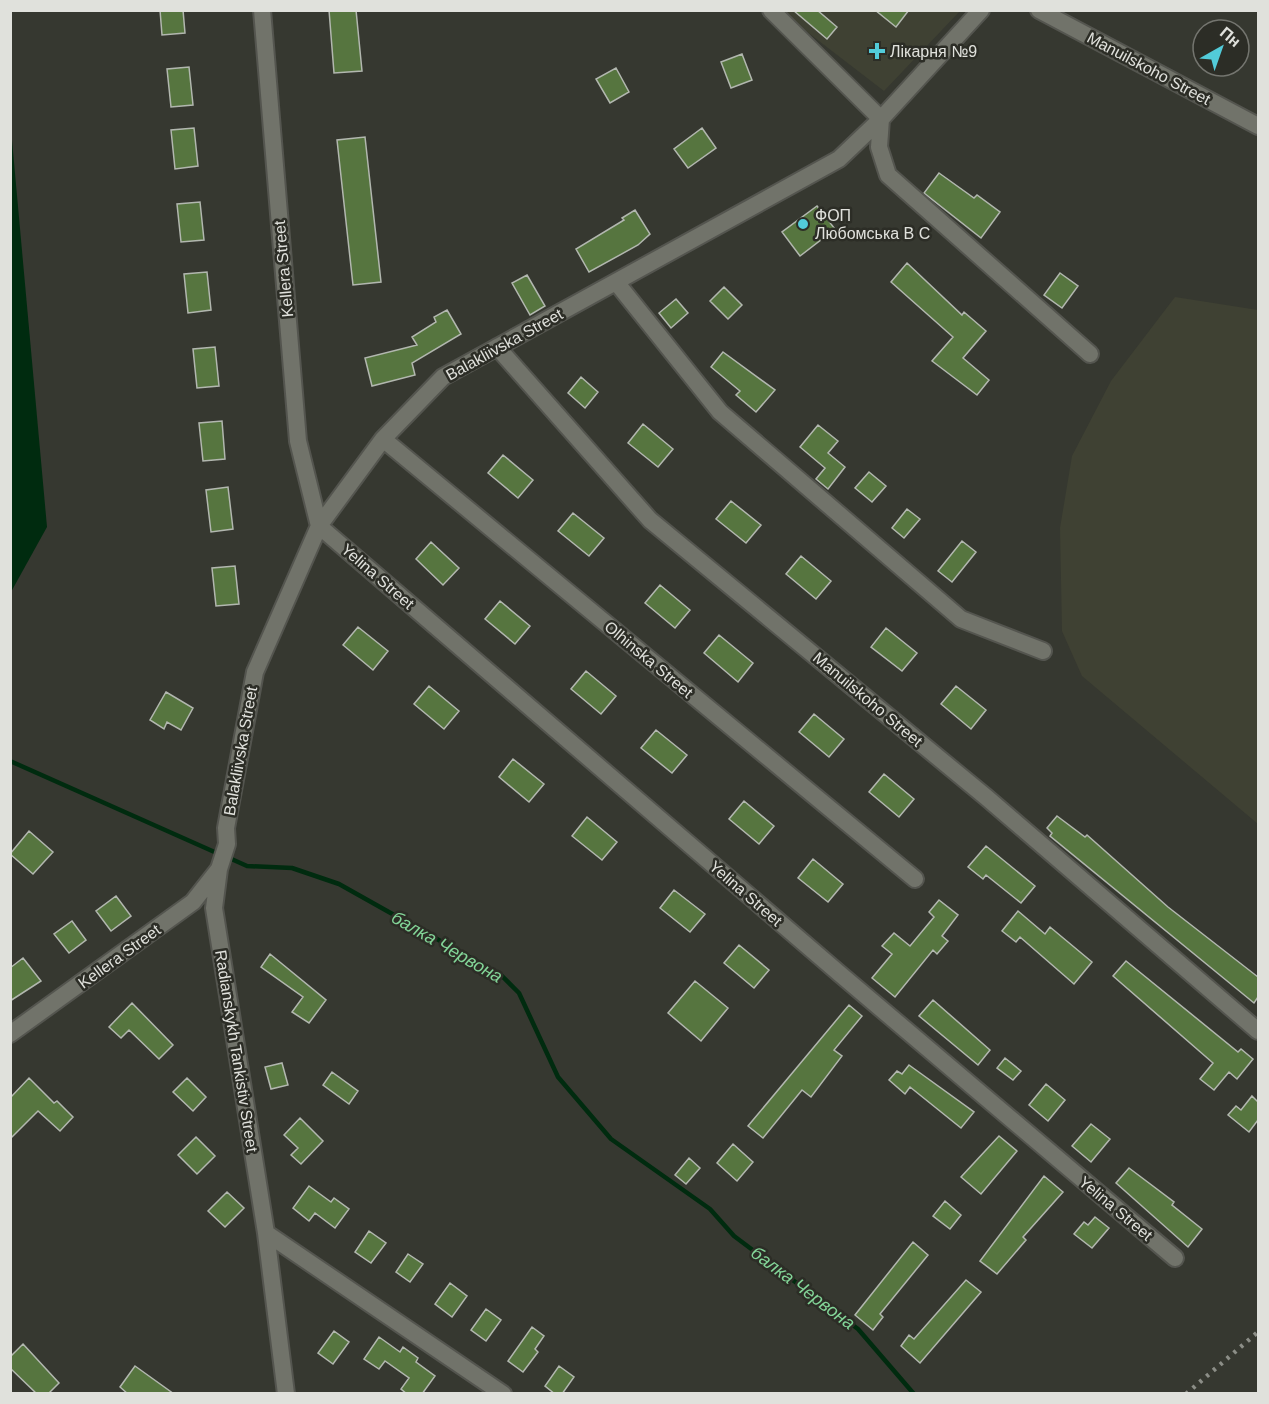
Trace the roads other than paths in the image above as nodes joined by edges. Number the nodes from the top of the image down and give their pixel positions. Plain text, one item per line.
1 (262, 10) edge
2 (771, 10) edge
3 (981, 10) edge
4 (1039, 10) edge
5 (881, 119) junction
6 (1258, 126) edge
7 (616, 282) junction
8 (497, 347) junction
9 (1090, 354) dead end
10 (383, 439) junction
11 (320, 526) junction
12 (1043, 651) dead end
13 (219, 869) junction
14 (915, 879) dead end
15 (1258, 1031) edge
16 (10, 1034) edge
17 (266, 1233) junction
18 (1175, 1258) dead end
19 (286, 1394) edge
20 (503, 1394) edge

1 - 11 street, Kellera Street
2 - 5 street
3 - 5 street, Balakliivska Street
4 - 6 street, Manuilskoho Street
5 - 7 street, Balakliivska Street
5 - 9 street
7 - 8 street, Balakliivska Street
7 - 12 street
8 - 10 street, Balakliivska Street
8 - 15 street, Manuilskoho Street
10 - 11 street, Balakliivska Street
10 - 14 street, Olhinska Street
11 - 13 street, Balakliivska Street
11 - 18 street, Yelina Street
13 - 16 street, Kellera Street
13 - 17 street, Radianskykh Tankistiv Street
17 - 19 street, Radianskykh Tankistiv Street
17 - 20 street

